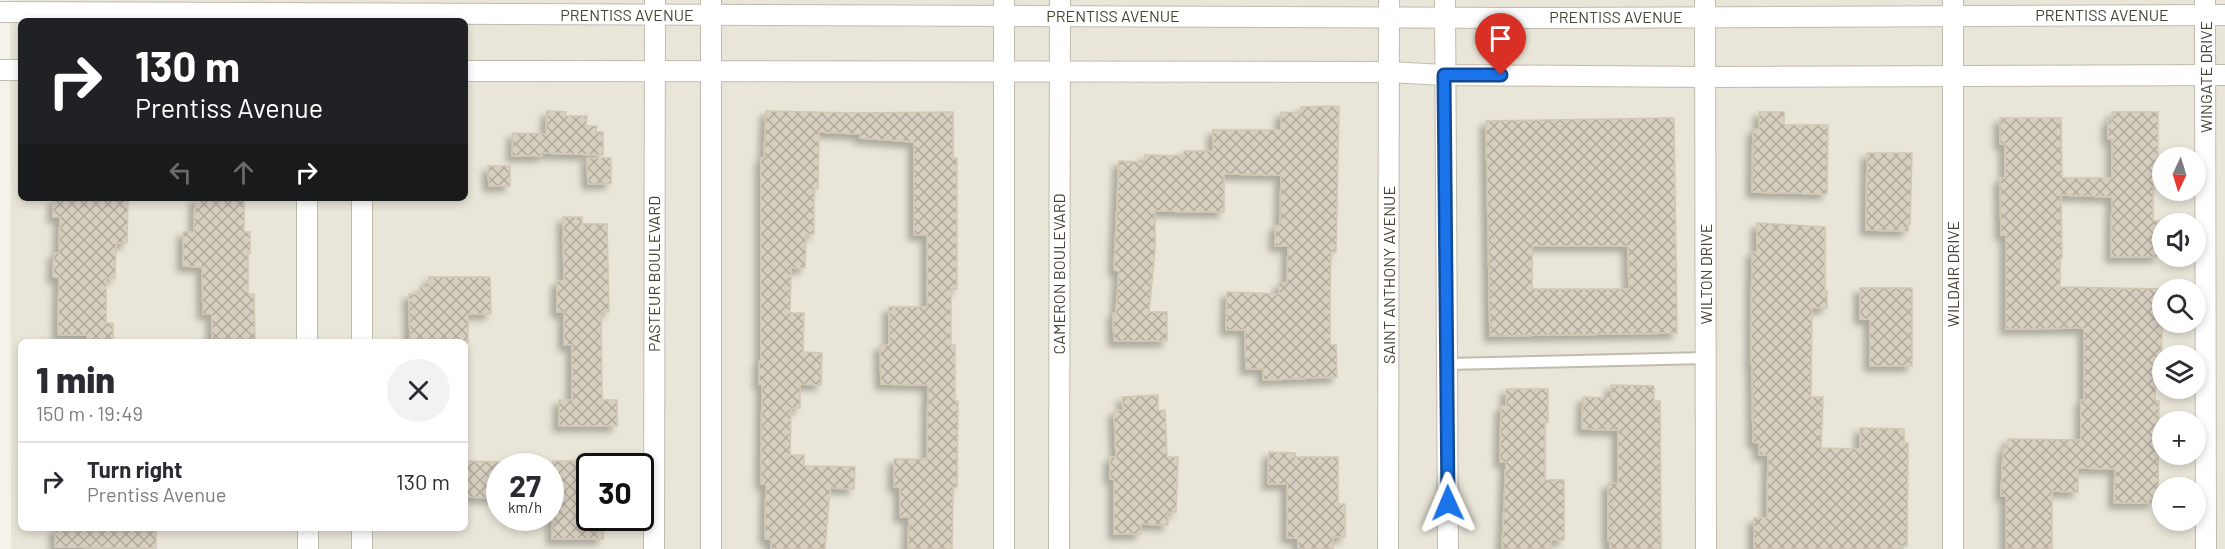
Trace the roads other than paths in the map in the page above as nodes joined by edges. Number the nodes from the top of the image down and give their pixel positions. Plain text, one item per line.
1 (655, 7) edge
2 (2205, 7) edge
3 (711, 8) edge
4 (1004, 8) edge
5 (1060, 8) edge
6 (1705, 8) edge
7 (1953, 8) edge
8 (1389, 9) edge
9 (1445, 9) edge
10 (0, 12) edge
11 (307, 12) edge
12 (362, 12) edge
13 (2225, 15) edge
14 (0, 70) edge
15 (18, 70) edge
16 (468, 71) edge
17 (654, 71) junction
18 (711, 71) junction
19 (1004, 72) junction
20 (1059, 72) junction
21 (1389, 72) junction
22 (1444, 75) junction
23 (2216, 75) edge
24 (1953, 76) junction
25 (1707, 77) junction
26 (307, 201) edge
27 (362, 201) edge
28 (308, 339) edge
29 (362, 339) edge
30 (1706, 358) junction
31 (1447, 364) junction
32 (308, 531) edge
33 (362, 531) edge
34 (308, 549) edge
35 (362, 549) edge
36 (654, 549) edge
37 (711, 549) edge
38 (1004, 549) edge
39 (1059, 549) edge
40 (1388, 549) edge
41 (1448, 549) edge
42 (1706, 549) edge
43 (1953, 549) edge
44 (2206, 549) edge

1 - 3 street, PRENTISS AVENUE
1 - 12 street, PRENTISS AVENUE
1 - 17 street, PASTEUR BOULEVARD
2 - 7 street, PRENTISS AVENUE
2 - 13 street, PRENTISS AVENUE
2 - 23 street, WINGATE DRIVE
3 - 4 street, PRENTISS AVENUE
3 - 18 street
4 - 5 street, PRENTISS AVENUE
4 - 19 street
5 - 8 street, PRENTISS AVENUE
5 - 20 street, CAMERON BOULEVARD
6 - 7 street, PRENTISS AVENUE
6 - 9 street, PRENTISS AVENUE
6 - 25 street, WILTON DRIVE
7 - 24 street, WILDAIR DRIVE
8 - 9 street, PRENTISS AVENUE
8 - 21 street, SAINT ANTHONY AVENUE
9 - 22 street
10 - 11 street, PRENTISS AVENUE
11 - 12 street, PRENTISS AVENUE
14 - 15 street
16 - 17 street
17 - 18 street
17 - 36 street, PASTEUR BOULEVARD
18 - 19 street
18 - 37 street
19 - 20 street
19 - 38 street
20 - 21 street
20 - 39 street, CAMERON BOULEVARD
21 - 22 street
21 - 40 street, SAINT ANTHONY AVENUE
22 - 25 street
22 - 31 street
23 - 24 street
23 - 44 street, WINGATE DRIVE
24 - 25 street
24 - 43 street, WILDAIR DRIVE
25 - 30 street, WILTON DRIVE
26 - 28 street
27 - 29 street
30 - 31 lane
30 - 42 street, WILTON DRIVE
31 - 41 street
32 - 34 street
33 - 35 street

